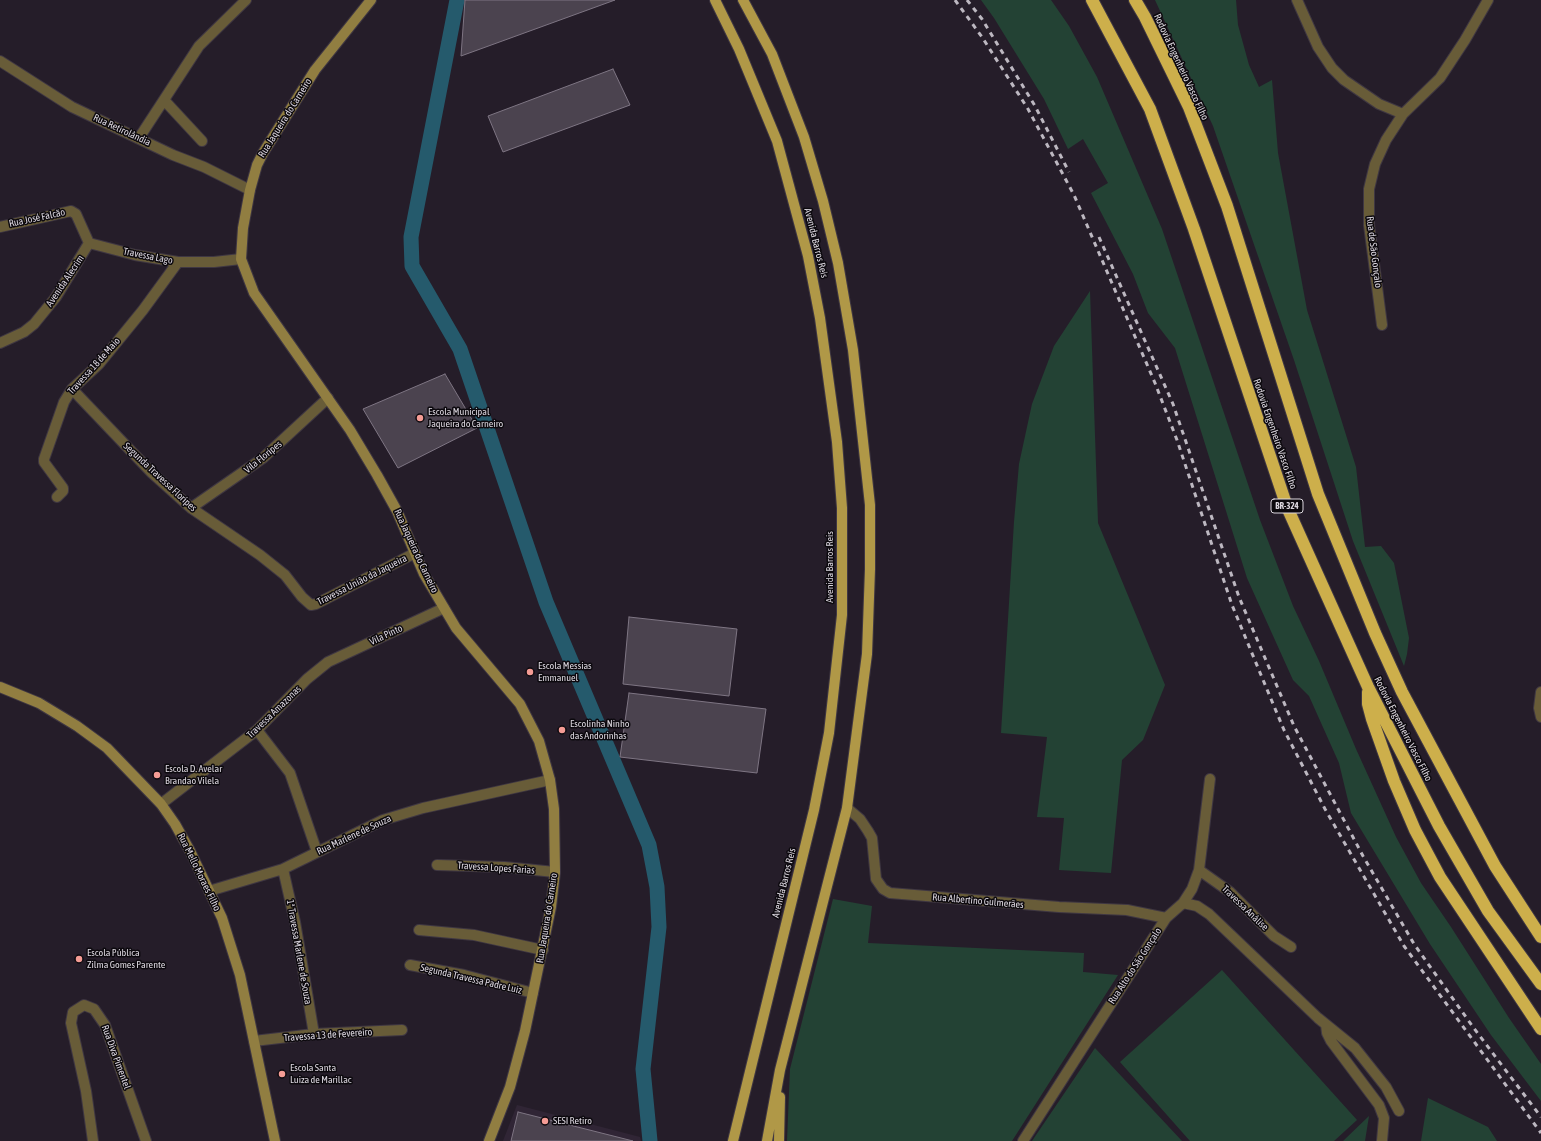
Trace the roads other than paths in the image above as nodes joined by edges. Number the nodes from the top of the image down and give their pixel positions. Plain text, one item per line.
1 (246, 0) edge
2 (371, 0) edge
3 (715, 0) edge
4 (743, 0) edge
5 (1092, 0) edge
6 (1134, 0) edge
7 (1297, 0) edge
8 (1488, 0) edge
9 (0, 61) edge
10 (164, 100) junction
11 (1404, 114) junction
12 (139, 138) junction
13 (202, 141) dead end
14 (250, 190) junction
15 (0, 227) edge
16 (89, 243) junction
17 (241, 259) junction
18 (178, 262) junction
19 (1382, 325) dead end
20 (0, 343) edge
21 (72, 390) junction
22 (328, 398) junction
23 (57, 497) dead end
24 (191, 508) junction
25 (415, 553) junction
26 (308, 603) joint
27 (444, 608) junction
28 (328, 662) joint
29 (0, 687) edge
30 (1368, 687) junction
31 (1541, 692) edge
32 (1541, 717) edge
33 (257, 730) junction
34 (1210, 779) dead end
35 (550, 780) junction
36 (161, 804) junction
37 (847, 808) junction
38 (317, 852) junction
39 (436, 865) dead end
40 (283, 869) junction
41 (1199, 870) junction
42 (555, 872) junction
43 (209, 891) junction
44 (1183, 904) junction
45 (1166, 918) junction
46 (419, 930) dead end
47 (1541, 937) edge
48 (1291, 947) dead end
49 (543, 950) junction
50 (410, 964) dead end
51 (1541, 984) edge
52 (533, 993) junction
53 (1326, 1025) junction
54 (1541, 1029) edge
55 (402, 1030) dead end
56 (314, 1034) junction
57 (254, 1041) junction
58 (780, 1070) junction
59 (1399, 1111) dead end
60 (93, 1141) edge
61 (146, 1141) edge
62 (274, 1141) edge
63 (489, 1141) edge
64 (733, 1141) edge
65 (767, 1141) edge
66 (779, 1141) edge
67 (1023, 1141) edge
68 (1382, 1141) edge

1 - 10 street
2 - 14 street, Rua Jaqueira do Carneiro
3 - 64 main road, Avenida Barros Reis
4 - 37 main road, Avenida Barros Reis
5 - 30 highway, Rodovia Engenheiro Vasco Filho / BR-324
6 - 47 highway, Rodovia Engenheiro Vasco Filho
7 - 11 street
8 - 11 street, Rua de São Gonçalo
9 - 12 street, Rua Retirolândia
10 - 12 street
10 - 13 street
11 - 19 street, Rua de São Gonçalo
12 - 14 street, Rua Retirolândia
14 - 17 street, Rua Jaqueira do Carneiro
15 - 16 street, Rua José Falcão
16 - 18 street, Travessa Lago
16 - 20 street, Avenida Alecrim
17 - 18 street, Travessa Lago
17 - 22 street, Rua Jaqueira do Carneiro
18 - 21 street, Travessa 18 de Maio
21 - 23 street, Travessa 18 de Maio
21 - 24 street, Segunda Travessa Floripes
22 - 24 street, Vila Floripes
22 - 25 street, Rua Jaqueira do Carneiro
24 - 26 street, Segunda Travessa Floripes
25 - 26 street, Travessa Uniāo da Jaqueira
25 - 27 street, Rua Jaqueira do Carneiro
27 - 28 street, Vila Pinto
27 - 35 street, Rua Jaqueira do Carneiro
28 - 33 street, Travessa Amazonas
29 - 36 street, Rua Mello Moraes Filho
30 - 51 highway, Rodovia Engenheiro Vasco Filho / BR-324
30 - 54 highway
31 - 32 street
33 - 36 street, Travessa Amazonas
33 - 38 street
34 - 41 street, Rua Alto do São Gonçalo
35 - 38 street, Rua Marlene de Souza
35 - 42 street, Rua Jaqueira do Carneiro
36 - 43 street, Rua Mello Moraes Filho
37 - 45 street, Rua Albertino Gulmerães
37 - 58 main road, Avenida Barros Reis
38 - 40 street, Rua Marlene de Souza
39 - 42 street, Travessa Lopes Farias
40 - 43 street, Rua Marlene de Souza
40 - 56 street, 1ª Travessa Marlene de Souza
41 - 44 street, Rua Alto do São Gonçalo
41 - 48 street, Travessa Análise
42 - 49 street, Rua Jaqueira do Carneiro
43 - 57 street, Rua Mello Moraes Filho
44 - 45 street, Rua Alto do São Gonçalo
44 - 53 street
45 - 67 street, Rua Alto do São Gonçalo
46 - 49 street
49 - 52 street, Rua Jaqueira do Carneiro
50 - 52 street, Segunda Travessa Padre Luiz
52 - 63 street, Rua Jaqueira do Carneiro
53 - 59 street
53 - 68 street
55 - 56 street, Travessa 13 de Fevereiro
56 - 57 street, Travessa 13 de Fevereiro
57 - 62 street, Rua Mello Moraes Filho
58 - 65 main road, Avenida Barros Reis
58 - 66 main road
60 - 61 street, Rua Diva Pimentel

